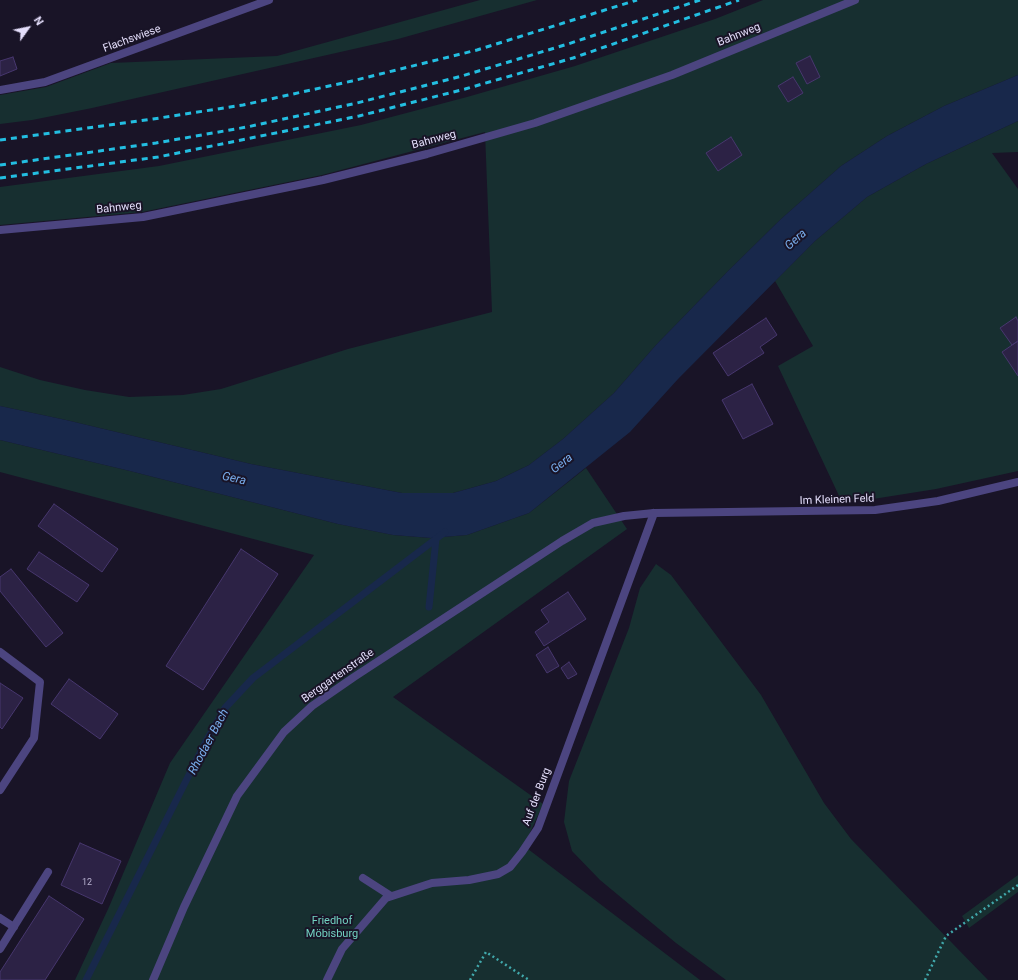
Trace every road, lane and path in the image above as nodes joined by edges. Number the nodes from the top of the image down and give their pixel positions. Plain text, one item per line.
1 (269, 0) edge
2 (855, 0) edge
3 (0, 90) edge
4 (0, 230) edge
5 (1018, 482) edge
6 (654, 513) junction
7 (0, 652) edge
8 (0, 790) edge
9 (48, 872) dead end
10 (363, 878) dead end
11 (1018, 885) edge
12 (391, 896) junction
13 (0, 918) edge
14 (14, 927) junction
15 (0, 949) edge
16 (153, 980) edge
17 (327, 980) edge
18 (470, 980) edge
19 (529, 980) edge
20 (925, 980) edge

1 - 3 street, Flachswiese
2 - 4 street, Bahnweg
5 - 6 street, Im Kleinen Feld
6 - 12 street, Auf der Burg
6 - 16 street, Berggartenstraße
7 - 8 street
9 - 14 street
10 - 12 street
11 - 20 path
12 - 17 street, Auf der Burg
13 - 14 street
14 - 15 street
18 - 19 path

